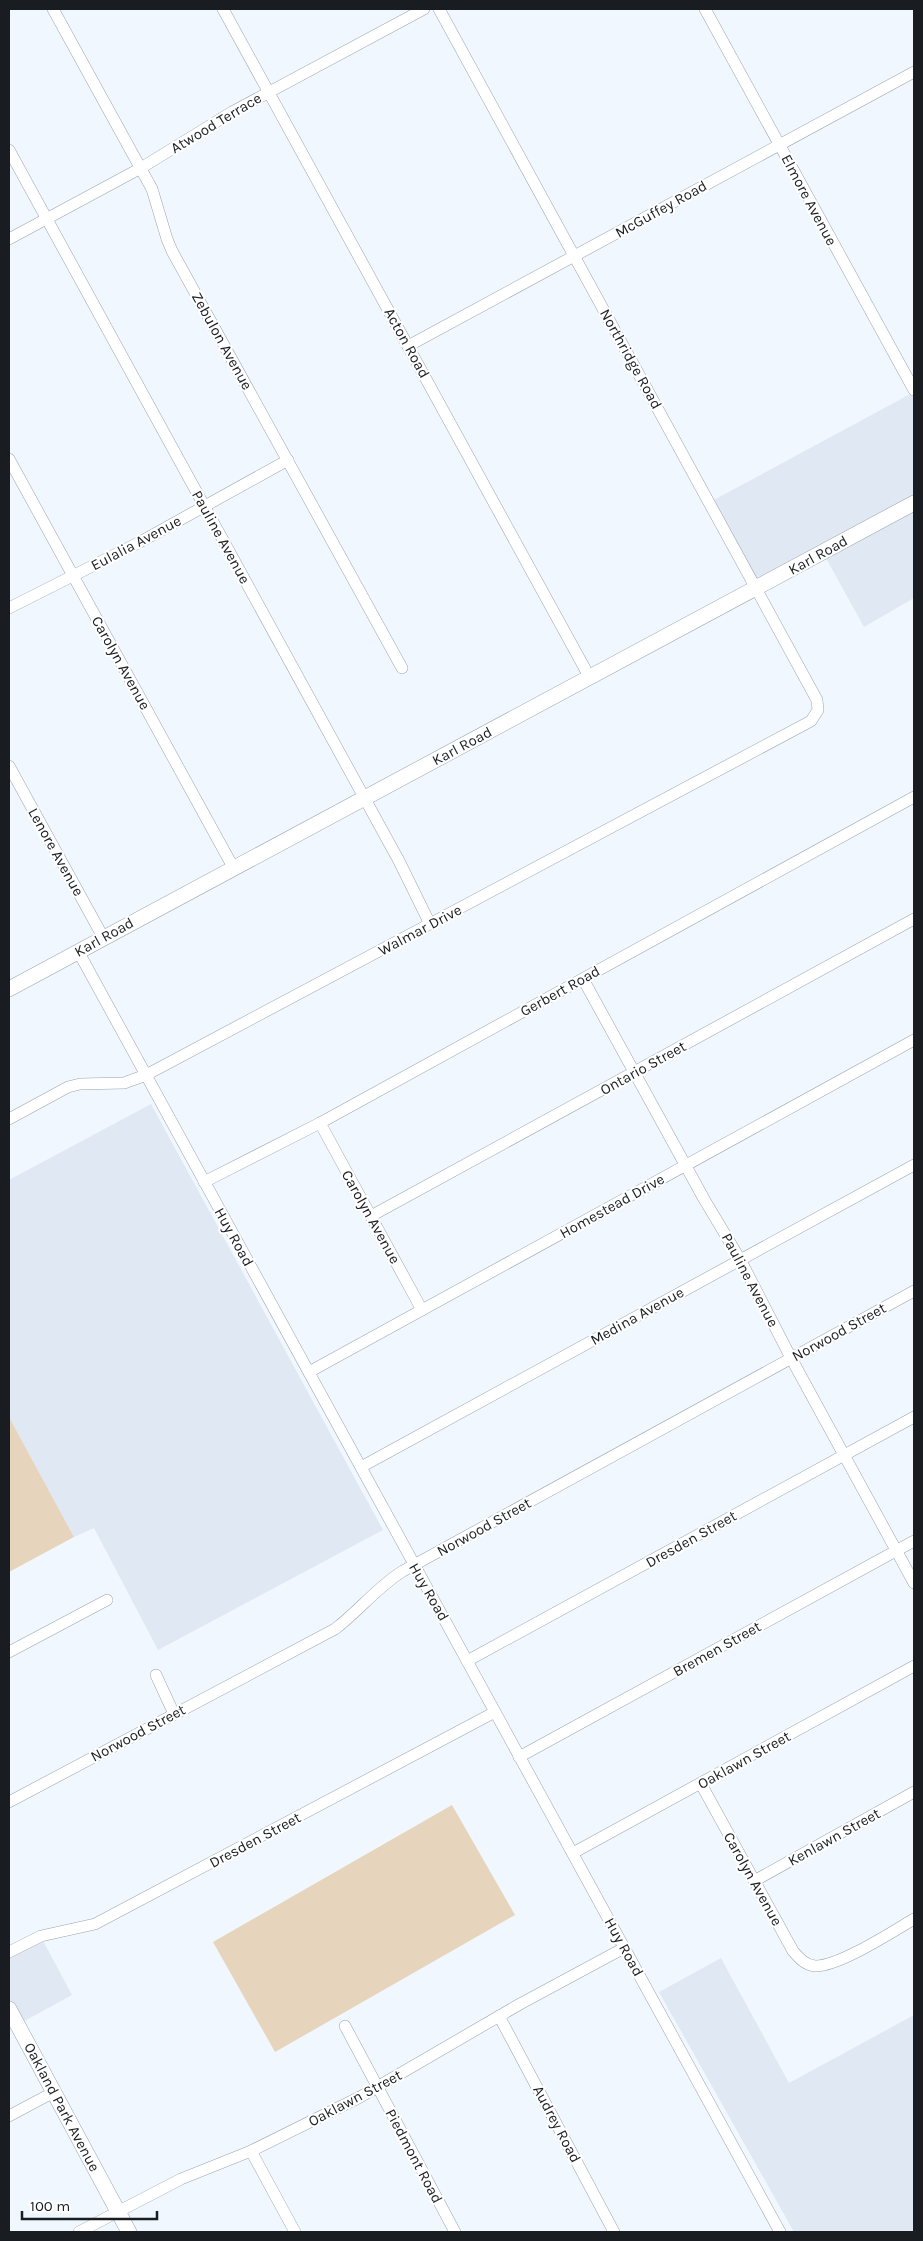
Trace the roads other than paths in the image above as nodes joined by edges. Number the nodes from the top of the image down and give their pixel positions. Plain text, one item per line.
1 (54, 9) edge
2 (223, 9) edge
3 (424, 9) edge
4 (439, 9) edge
5 (705, 9) edge
6 (914, 72) edge
7 (268, 92) junction
8 (779, 144) junction
9 (9, 150) edge
10 (141, 168) junction
11 (47, 219) junction
12 (9, 239) edge
13 (574, 256) junction
14 (408, 346) junction
15 (914, 390) edge
16 (9, 459) edge
17 (288, 460) junction
18 (914, 503) edge
19 (205, 507) junction
20 (73, 576) junction
21 (757, 588) junction
22 (9, 608) edge
23 (402, 668) dead end
24 (590, 678) junction
25 (818, 710) joint
26 (9, 766) edge
27 (914, 798) edge
28 (364, 799) junction
29 (233, 867) junction
30 (914, 919) edge
31 (430, 924) junction
32 (103, 937) junction
33 (78, 951) junction
34 (583, 979) junction
35 (9, 989) edge
36 (914, 1040) edge
37 (634, 1072) junction
38 (146, 1075) junction
39 (9, 1119) edge
40 (320, 1123) junction
41 (914, 1165) edge
42 (686, 1166) junction
43 (204, 1182) junction
44 (372, 1216) junction
45 (741, 1261) junction
46 (914, 1291) edge
47 (422, 1310) junction
48 (791, 1358) junction
49 (309, 1372) junction
50 (914, 1416) edge
51 (844, 1455) junction
52 (361, 1467) junction
53 (914, 1541) edge
54 (897, 1551) junction
55 (413, 1566) junction
56 (914, 1583) edge
57 (107, 1600) dead end
58 (9, 1652) edge
59 (467, 1661) junction
60 (914, 1666) edge
61 (156, 1675) dead end
62 (495, 1712) junction
63 (174, 1714) junction
64 (519, 1757) junction
65 (701, 1784) junction
66 (914, 1792) edge
67 (9, 1802) edge
68 (573, 1853) junction
69 (754, 1881) junction
70 (914, 1919) edge
71 (624, 1948) junction
72 (9, 1952) edge
73 (9, 2008) edge
74 (499, 2016) junction
75 (345, 2026) dead end
76 (377, 2088) junction
77 (54, 2092) junction
78 (9, 2116) edge
79 (251, 2151) junction
80 (118, 2211) junction
81 (79, 2232) edge
82 (129, 2232) edge
83 (295, 2232) edge
84 (455, 2232) edge
85 (614, 2232) edge
86 (780, 2232) edge

1 - 10 street, Zebulon Avenue
2 - 7 street, Acton Road
3 - 7 street, Atwood Terrace
4 - 13 street, Northridge Road
5 - 8 street, Elmore Avenue
6 - 8 street, McGuffey Road
7 - 10 street, Atwood Terrace
7 - 14 street, Acton Road
8 - 13 street, McGuffey Road
8 - 15 street, Elmore Avenue
9 - 11 street, Pauline Avenue
10 - 11 street, Atwood Terrace
10 - 17 street, Zebulon Avenue
11 - 12 street, Atwood Terrace
11 - 19 street, Pauline Avenue
13 - 14 street, McGuffey Road
13 - 21 street, Northridge Road
14 - 24 street, Acton Road
16 - 20 street, Carolyn Avenue
17 - 19 street, Eulalia Avenue
17 - 23 street, Zebulon Avenue
18 - 21 main road, Karl Road
19 - 20 street, Eulalia Avenue
19 - 28 street, Pauline Avenue
20 - 22 street, Eulalia Avenue
20 - 29 street, Carolyn Avenue
21 - 24 main road, Karl Road
21 - 25 street, Northridge Road
24 - 28 main road, Karl Road
25 - 31 street, Walmar Drive
26 - 32 street, Lenore Avenue
27 - 34 street, Gerbert Road
28 - 29 main road, Karl Road
28 - 31 street, Pauline Avenue
29 - 32 main road, Karl Road
30 - 37 street, Ontario Street
31 - 38 street, Walmar Drive
32 - 33 main road, Karl Road
33 - 35 main road, Karl Road
33 - 38 street, Huy Road
34 - 37 street, Pauline Avenue
34 - 40 street, Gerbert Road
36 - 42 street, Homestead Drive
37 - 42 street, Pauline Avenue
37 - 44 street, Ontario Street
38 - 39 street, Walmar Drive
38 - 43 street, Huy Road
40 - 43 street, Gerbert Road
40 - 44 street, Carolyn Avenue
41 - 45 street, Medina Avenue
42 - 45 street, Pauline Avenue
42 - 47 street, Homestead Drive
43 - 49 street, Huy Road
44 - 47 street, Carolyn Avenue
45 - 48 street, Pauline Avenue
45 - 52 street, Medina Avenue
46 - 48 street, Norwood Street
47 - 49 street, Homestead Drive
48 - 51 street, Pauline Avenue
48 - 55 street, Norwood Street
49 - 52 street, Huy Road
50 - 51 street, Dresden Street
51 - 54 street, Pauline Avenue
51 - 59 street, Dresden Street
52 - 55 street, Huy Road
53 - 54 street, Bremen Street
54 - 56 street, Pauline Avenue
54 - 64 street, Bremen Street
55 - 59 street, Huy Road
55 - 63 street, Norwood Street
57 - 58 street
59 - 62 street, Huy Road
60 - 65 street, Oaklawn Street
61 - 63 street
62 - 64 street, Huy Road
62 - 72 street, Dresden Street
63 - 67 street, Norwood Street
64 - 68 street, Huy Road
65 - 68 street, Oaklawn Street
65 - 69 street, Carolyn Avenue
66 - 69 street, Kenlawn Street
68 - 71 street, Huy Road
69 - 70 street, Carolyn Avenue
71 - 74 street, Oaklawn Street
71 - 86 street, Huy Road
73 - 77 main road, Oakland Park Avenue
74 - 76 street, Oaklawn Street
74 - 85 street, Audrey Road
75 - 76 street, Piedmont Road
76 - 79 street, Oaklawn Street
76 - 84 street, Piedmont Road
77 - 78 street
77 - 80 main road, Oakland Park Avenue
79 - 80 street, Oaklawn Street
79 - 83 street
80 - 81 street, Oaklawn Street
80 - 82 main road, Oakland Park Avenue

